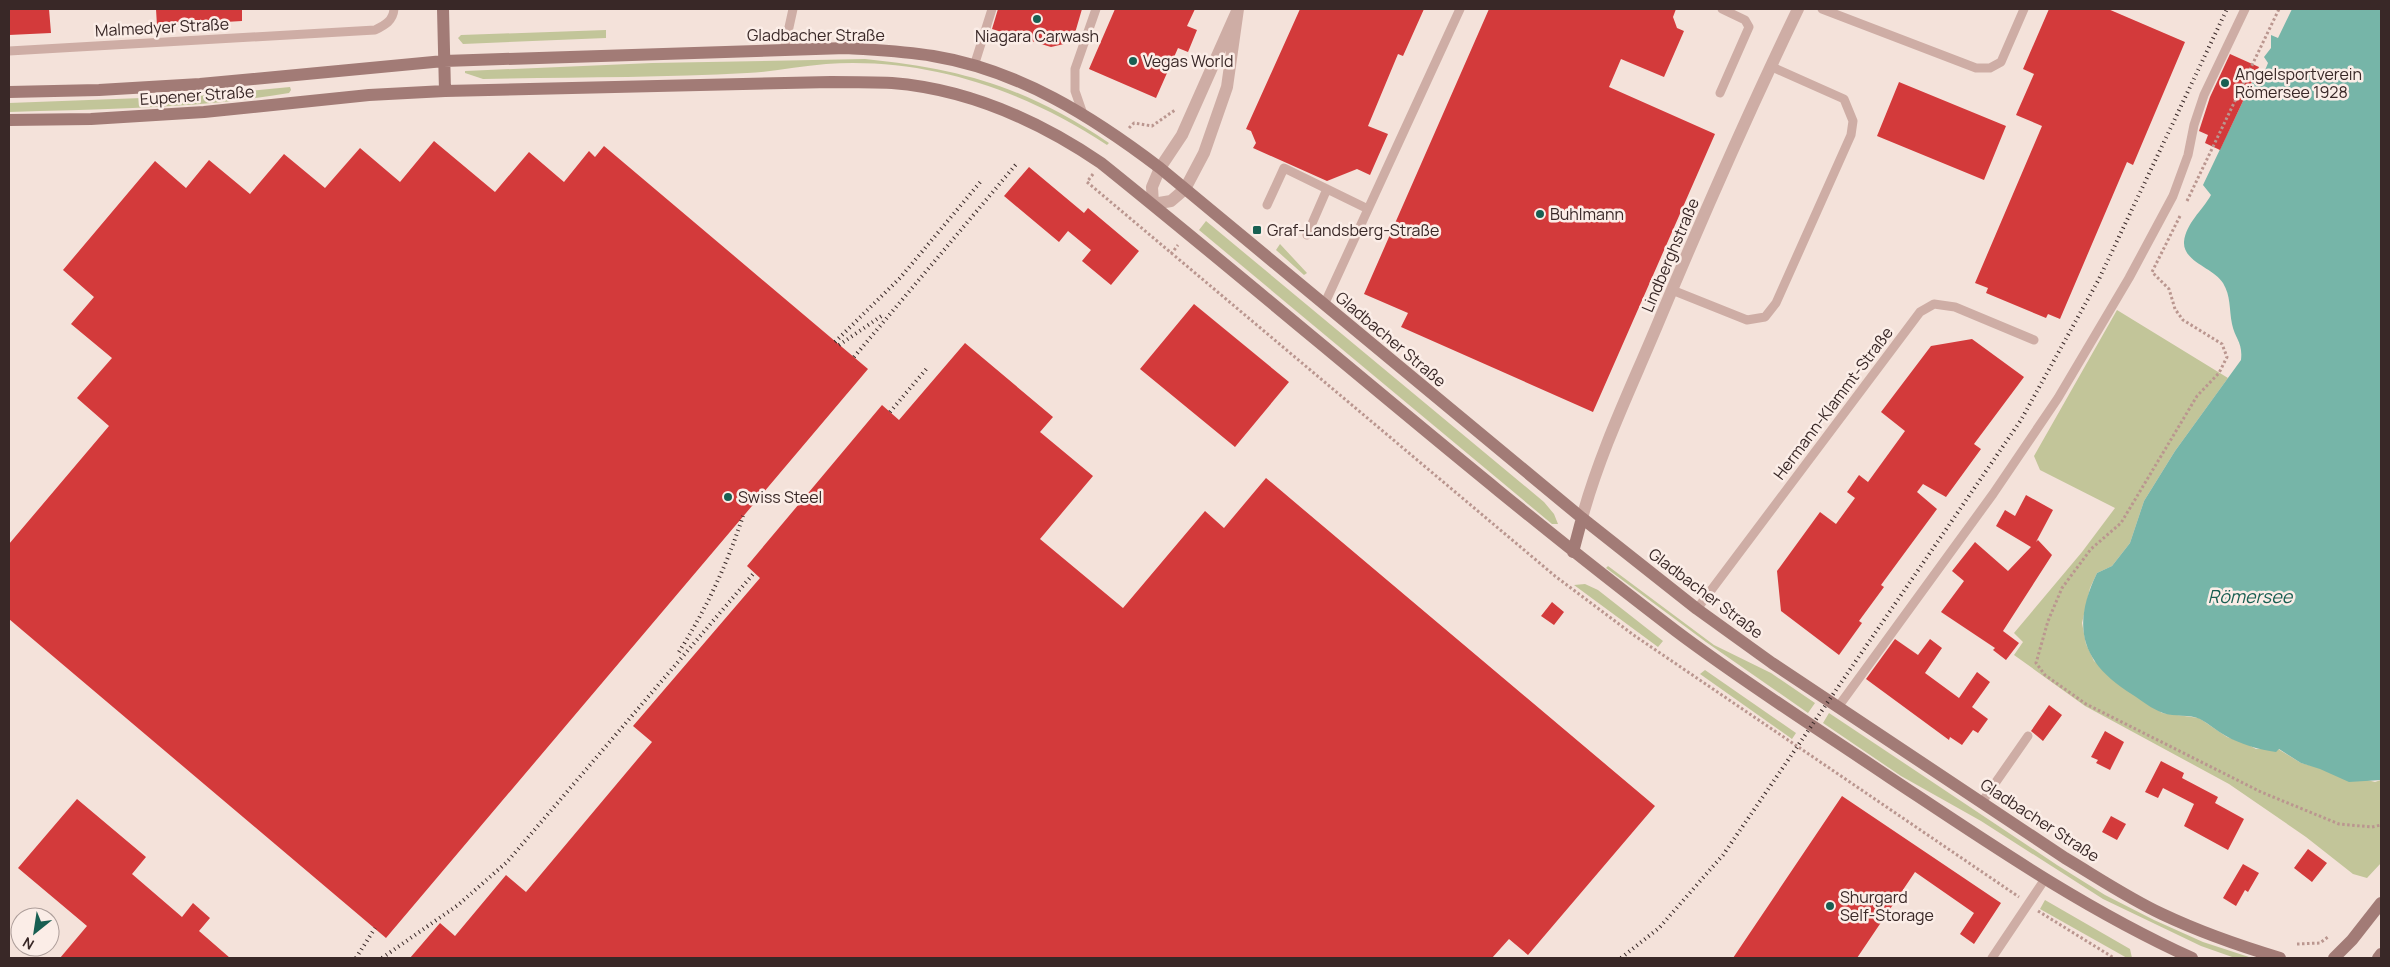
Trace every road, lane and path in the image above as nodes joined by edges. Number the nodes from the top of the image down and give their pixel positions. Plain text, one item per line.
1 (394, 9) edge
2 (443, 9) edge
3 (793, 9) edge
4 (992, 9) edge
5 (1096, 9) edge
6 (1238, 9) edge
7 (1460, 9) edge
8 (1722, 9) edge
9 (1798, 9) edge
10 (1822, 9) edge
11 (2024, 9) edge
12 (2245, 9) edge
13 (2279, 9) edge
14 (784, 50) junction
15 (9, 51) edge
16 (444, 61) junction
17 (386, 65) joint
18 (974, 66) junction
19 (1770, 66) junction
20 (445, 91) junction
21 (9, 92) edge
22 (1720, 93) dead end
23 (1083, 114) junction
24 (9, 120) edge
25 (1160, 168) junction
26 (1327, 188) junction
27 (1185, 189) junction
28 (2187, 203) dead end
29 (1153, 204) junction
30 (1267, 204) dead end
31 (1368, 209) junction
32 (2182, 212) dead end
33 (1307, 235) dead end
34 (1672, 290) junction
35 (1324, 305) junction
36 (2034, 340) dead end
37 (1582, 518) junction
38 (1574, 552) junction
39 (1698, 610) junction
40 (1838, 707) junction
41 (2028, 736) dead end
42 (1982, 802) junction
43 (2381, 825) edge
44 (2045, 879) junction
45 (2381, 903) edge
46 (2328, 937) dead end
47 (2297, 944) dead end
48 (2381, 954) edge
49 (1992, 958) edge
50 (2192, 958) edge
51 (2280, 958) edge
52 (2334, 958) edge
53 (2378, 958) edge

1 - 15 lane, Malmedyer Straße
2 - 16 main road
3 - 14 lane
4 - 18 lane
5 - 23 lane
6 - 25 street
6 - 27 street
7 - 31 lane
8 - 22 lane
9 - 19 street, Lindberghstraße
10 - 11 lane
12 - 40 lane
13 - 28 path
14 - 16 main road, Gladbacher Straße
14 - 18 main road, Gladbacher Straße
16 - 17 main road, Gladbacher Straße
16 - 20 main road
17 - 21 main road, Eupener Straße
18 - 23 main road, Gladbacher Straße
19 - 34 street, Lindberghstraße
19 - 34 lane
20 - 24 main road, Eupener Straße
20 - 29 main road
23 - 25 main road, Gladbacher Straße
25 - 27 main road, Gladbacher Straße
25 - 29 street
26 - 30 lane
26 - 31 lane
26 - 33 lane
27 - 29 street
27 - 35 main road, Gladbacher Straße
29 - 38 main road
31 - 35 lane
32 - 43 path
34 - 37 street, Lindberghstraße
35 - 37 main road, Gladbacher Straße
36 - 39 lane, Hermann-Klammt-Straße
37 - 38 main road
37 - 39 main road, Gladbacher Straße
38 - 44 main road
39 - 40 main road, Gladbacher Straße
40 - 42 main road, Gladbacher Straße
41 - 42 lane
42 - 51 main road, Gladbacher Straße
44 - 49 lane
44 - 50 main road
45 - 52 main road
46 - 47 path
48 - 53 main road

